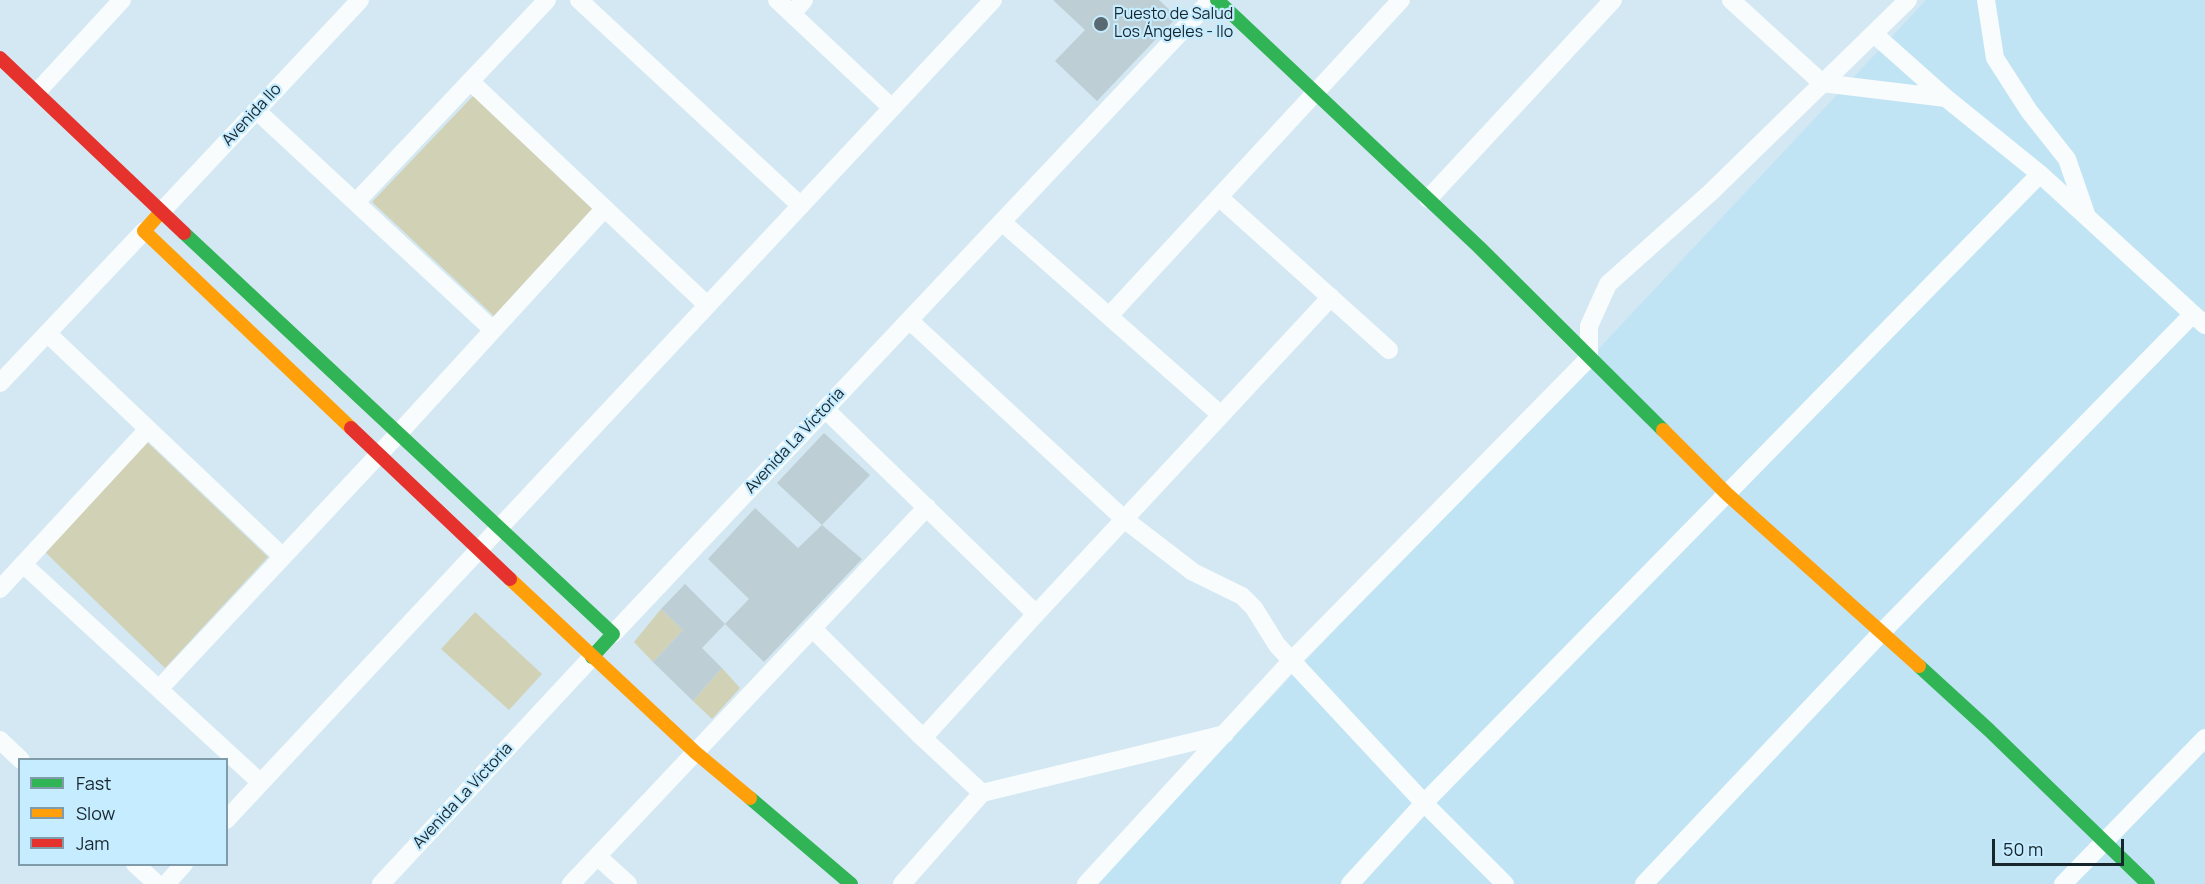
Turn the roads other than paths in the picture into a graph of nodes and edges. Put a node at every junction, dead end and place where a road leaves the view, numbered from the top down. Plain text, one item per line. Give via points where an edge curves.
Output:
1 (122, 0) edge
2 (360, 0) edge
3 (547, 0) edge
4 (579, 0) edge
5 (777, 0) edge
6 (804, 0) edge
7 (993, 0) edge
8 (1211, 0) edge
9 (1217, 0) edge
10 (1401, 0) edge
11 (1613, 0) edge
12 (1731, 0) edge
13 (1908, 0) edge
14 (1986, 0) edge
15 (792, 14) junction
16 (1874, 34) junction
17 (0, 58) edge
18 (470, 81) junction
19 (1822, 83) junction
20 (37, 92) junction
21 (1315, 93) junction
22 (1946, 98) junction
23 (892, 108) junction
24 (256, 110) junction
25 (2040, 174) junction
26 (1219, 197) junction
27 (1428, 199) junction
28 (356, 202) junction
29 (801, 206) junction
30 (604, 208) junction
31 (161, 212) junction
32 (2086, 216) junction
33 (1002, 222) junction
34 (144, 231) junction
35 (1331, 297) junction
36 (707, 305) junction
37 (1109, 316) junction
38 (909, 320) junction
39 (2199, 320) edge
40 (493, 330) junction
41 (47, 333) junction
42 (1389, 350) dead end
43 (1589, 358) junction
44 (0, 383) edge
45 (825, 409) junction
46 (1221, 415) junction
47 (148, 429) junction
48 (398, 435) junction
49 (379, 455) junction
50 (1727, 494) junction
51 (927, 507) junction
52 (1124, 519) junction
53 (499, 528) junction
54 (479, 549) junction
55 (283, 557) junction
56 (23, 564) junction
57 (0, 589) edge
58 (1036, 614) junction
59 (812, 628) junction
60 (1882, 632) junction
61 (613, 634) junction
62 (592, 657) junction
63 (1292, 660) junction
64 (159, 689) junction
65 (1225, 734) junction
66 (923, 738) junction
67 (2205, 738) edge
68 (0, 740) edge
69 (695, 752) junction
70 (20, 758) edge
71 (261, 783) junction
72 (982, 793) junction
73 (1424, 803) junction
74 (228, 817) edge
75 (2104, 841) junction
76 (597, 856) junction
77 (137, 866) edge
78 (182, 866) edge
79 (156, 884) edge
80 (166, 884) edge
81 (381, 884) edge
82 (571, 884) edge
83 (628, 884) edge
84 (851, 884) edge
85 (902, 884) edge
86 (1086, 884) edge
87 (1350, 884) edge
88 (1505, 884) edge
89 (1644, 884) edge
90 (2063, 884) edge
91 (2148, 884) edge

1 - 20 street
2 - 24 street, Avenida Ilo
3 - 18 street
4 - 29 street
5 - 15 street
6 - 15 street
7 - 23 street
8 - 33 street, Avenida La Victoria
9 - 21 street
10 - 21 street
11 - 27 street
12 - 19 street
13 - 16 street
14 - 32 street via 1995,57 2028,111 2067,159
15 - 23 street
16 - 19 street
16 - 22 street
17 - 20 street
18 - 28 street
18 - 30 street
19 - 22 street
19 - 43 street via 1710,193 1608,284 1589,326
20 - 31 street
21 - 26 street
21 - 27 street
22 - 25 street
23 - 29 street
24 - 28 street
24 - 31 street, Avenida Ilo
25 - 32 street
25 - 50 street
26 - 35 street
26 - 37 street
27 - 43 street
28 - 40 street
29 - 36 street
30 - 36 street
30 - 40 street
31 - 34 street, Avenida Ilo
31 - 48 street
32 - 39 street
33 - 37 street
33 - 38 street, Avenida La Victoria
34 - 41 street
34 - 49 street
35 - 42 street
35 - 46 street
36 - 53 street
37 - 46 street
38 - 45 street, Avenida La Victoria
38 - 52 street
39 - 60 street
40 - 48 street
41 - 44 street
41 - 47 street
43 - 50 street
43 - 63 street
45 - 51 street
45 - 61 street, Avenida La Victoria
46 - 52 street
47 - 55 street
47 - 56 street
48 - 49 street
48 - 53 street
49 - 54 street
49 - 55 street
50 - 60 street
50 - 73 street
51 - 58 street
51 - 59 street
52 - 58 street
52 - 63 street via 1193,572 1242,596
53 - 54 street
53 - 61 street
54 - 62 street
54 - 71 street
55 - 64 street
56 - 57 street
56 - 64 street
58 - 66 street
59 - 66 street
59 - 69 street
60 - 75 street
60 - 89 street
61 - 62 street, Avenida La Victoria
62 - 69 street
62 - 81 street, Avenida La Victoria
63 - 65 street
63 - 73 street
64 - 71 street
65 - 72 street
65 - 86 street
66 - 72 street
67 - 75 street
68 - 70 street
69 - 76 street
69 - 84 street
71 - 74 street
72 - 85 street
73 - 87 street
73 - 88 street
75 - 90 street
75 - 91 street
76 - 82 street
76 - 83 street
77 - 79 street
78 - 80 street

